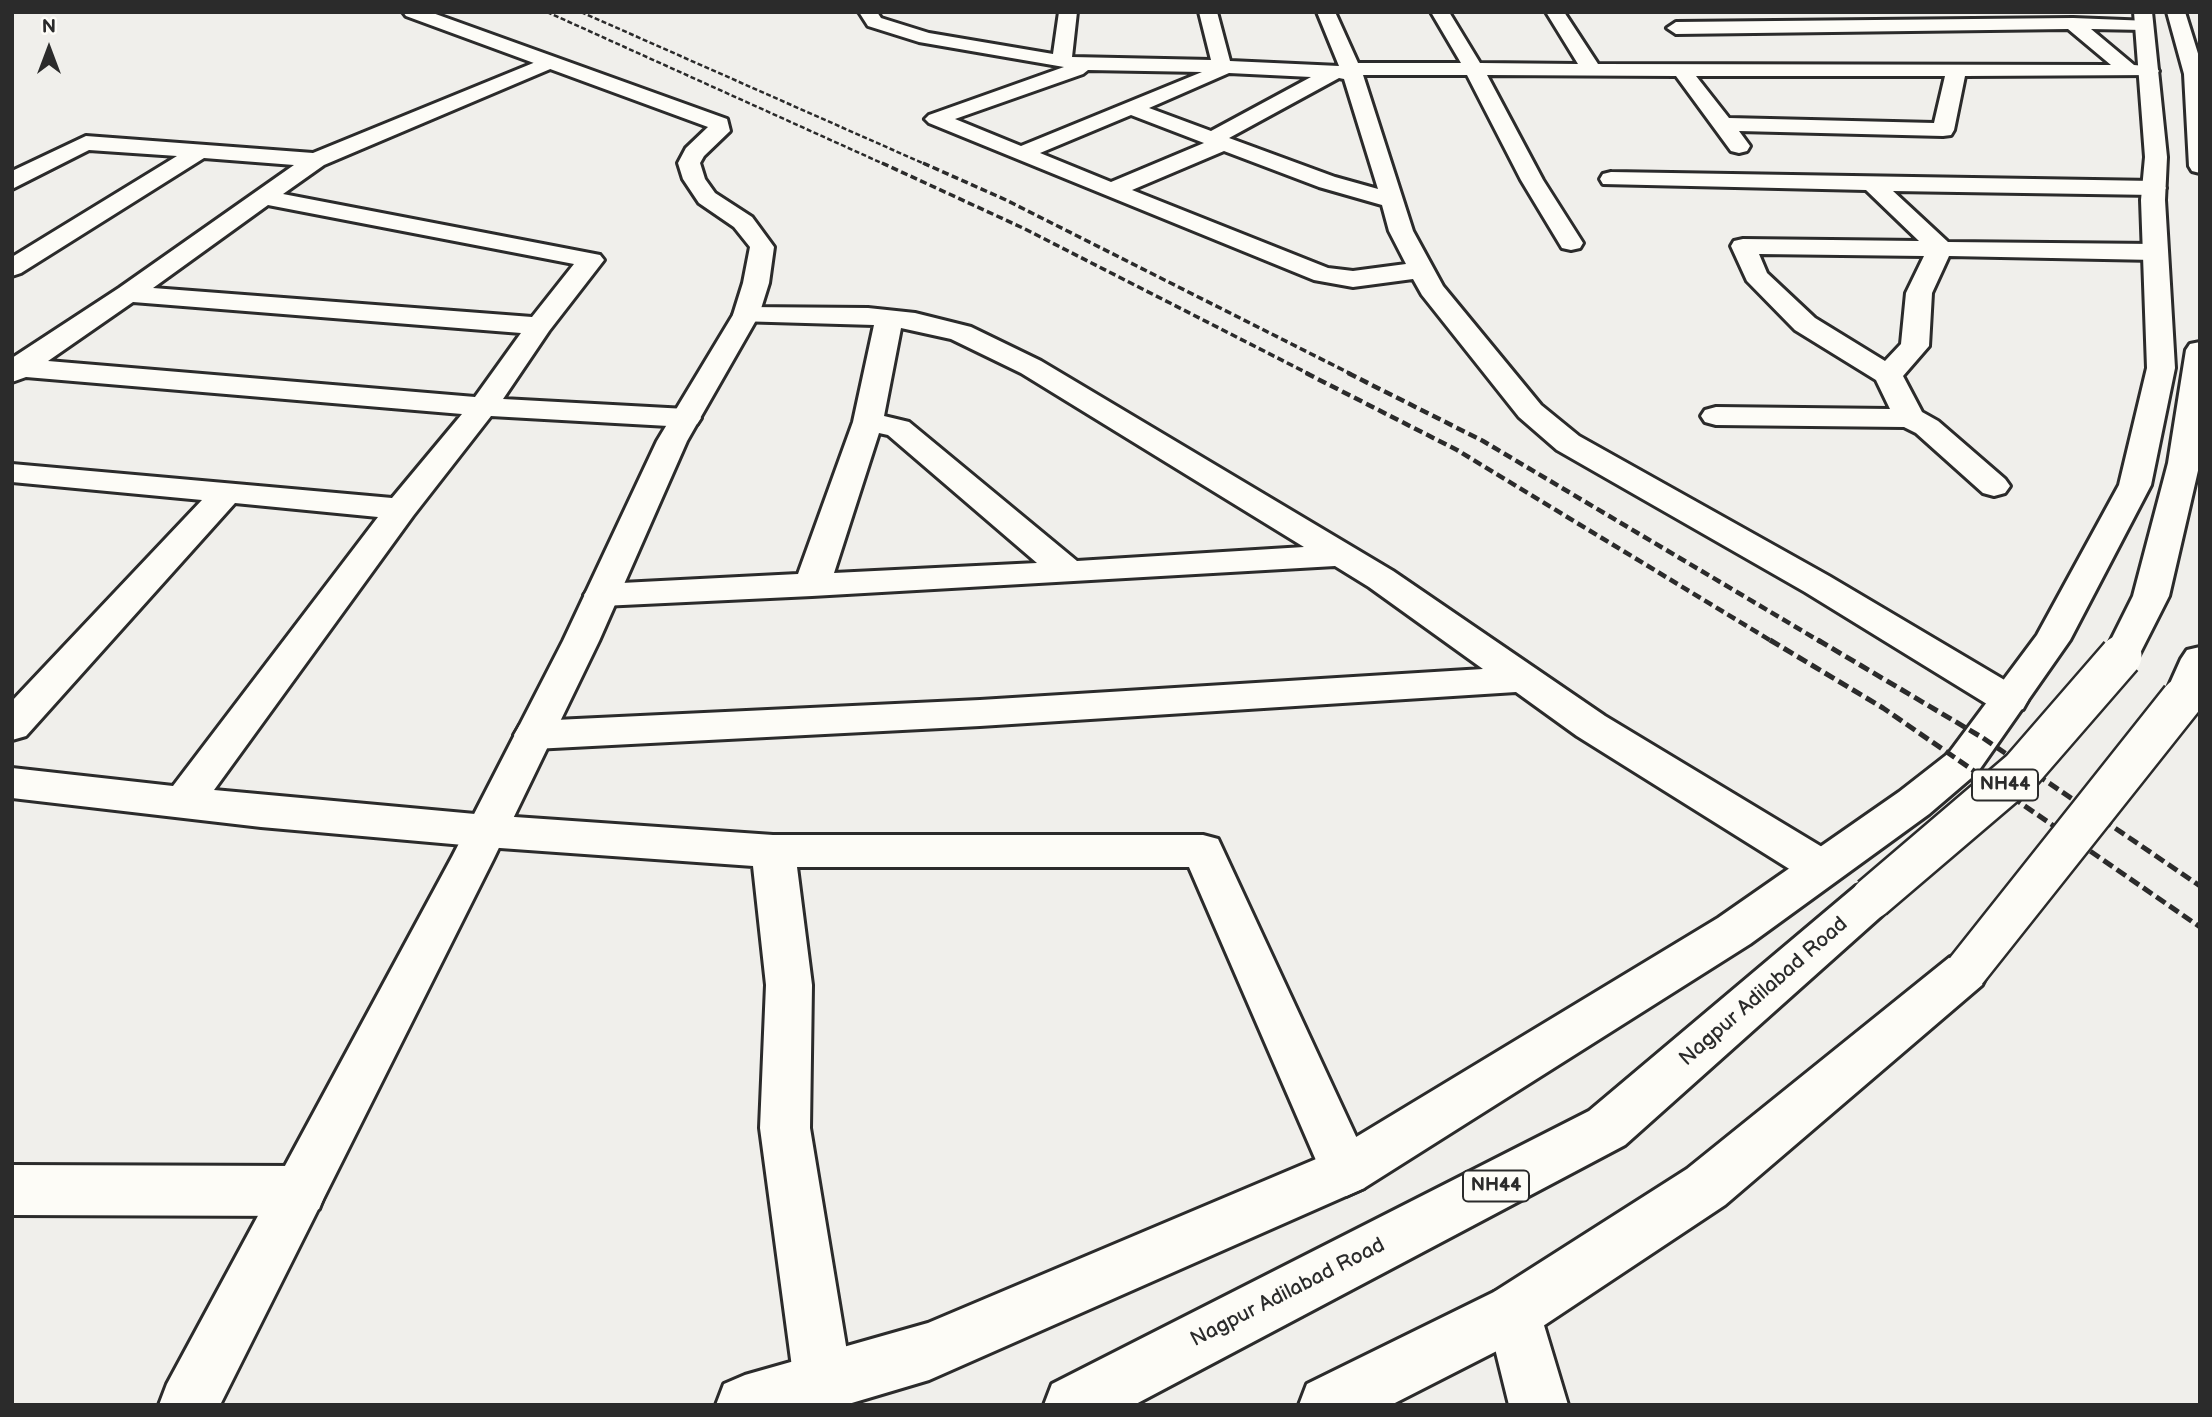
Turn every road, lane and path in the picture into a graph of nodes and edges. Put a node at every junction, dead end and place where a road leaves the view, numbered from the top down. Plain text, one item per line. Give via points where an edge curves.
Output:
1 (412, 12) edge
2 (868, 12) edge
3 (1068, 12) edge
4 (1208, 12) edge
5 (1325, 12) edge
6 (1440, 12) edge
7 (1555, 12) edge
8 (1663, 12) edge
9 (2176, 12) edge
10 (2068, 17) edge
11 (2144, 19) edge
12 (1676, 28) junction
13 (1072, 62) junction
14 (548, 63) junction
15 (1221, 67) junction
16 (1681, 69) junction
17 (1717, 69) junction
18 (1955, 69) junction
19 (1592, 70) junction
20 (1475, 71) junction
21 (2138, 71) junction
22 (1346, 72) junction
23 (1133, 109) junction
24 (1724, 124) junction
25 (1218, 141) junction
26 (199, 152) junction
27 (1022, 153) junction
28 (316, 160) junction
29 (2200, 166) edge
30 (15, 176) edge
31 (1611, 178) dead end
32 (1768, 180) junction
33 (1871, 182) junction
34 (2154, 188) junction
35 (1111, 190) junction
36 (262, 197) junction
37 (1393, 201) junction
38 (1571, 243) dead end
39 (1940, 248) junction
40 (2155, 252) junction
41 (12, 268) edge
42 (1421, 270) junction
43 (128, 294) junction
44 (746, 315) junction
45 (889, 318) junction
46 (538, 326) junction
47 (2200, 350) edge
48 (15, 369) edge
49 (1888, 375) junction
50 (483, 407) junction
51 (1716, 416) dead end
52 (686, 418) junction
53 (1910, 418) junction
54 (868, 422) junction
55 (12, 473) edge
56 (1994, 486) dead end
57 (228, 492) junction
58 (401, 509) junction
59 (1340, 555) junction
60 (1069, 572) junction
61 (812, 585) junction
62 (602, 595) junction
63 (2200, 659) edge
64 (1523, 679) junction
65 (2010, 700) junction
66 (12, 726) edge
67 (534, 735) junction
68 (12, 783) edge
69 (183, 802) junction
70 (486, 831) junction
71 (773, 850) junction
72 (1822, 868) junction
73 (1346, 1171) junction
74 (12, 1190) edge
75 (300, 1191) junction
76 (1514, 1312) junction
77 (823, 1382) junction
78 (188, 1405) edge
79 (745, 1405) edge
80 (1073, 1405) edge
81 (1328, 1405) edge
82 (1538, 1405) edge

1 - 14 main road
2 - 13 main road via 874,22 926,38
3 - 13 main road
4 - 15 main road
5 - 22 main road
6 - 20 main road
7 - 19 main road
8 - 12 main road
9 - 29 main road via 2194,74
10 - 11 main road
10 - 12 main road
10 - 21 main road
11 - 21 main road
12 - 17 main road
13 - 15 main road
13 - 27 main road via 1076,70 936,119
14 - 28 main road
14 - 44 main road via 719,124 719,131 689,163 707,198 743,222 762,247
15 - 22 main road
15 - 23 main road via 1221,71
16 - 17 main road
16 - 19 main road
16 - 24 main road
17 - 18 main road
18 - 21 main road
18 - 24 main road via 1944,130
19 - 20 main road
20 - 22 main road
20 - 38 main road
21 - 34 main road via 2156,157
22 - 25 main road via 1233,126
22 - 37 main road
23 - 25 main road
23 - 27 main road
24 - 32 main road
25 - 35 main road
25 - 37 main road
26 - 28 main road
26 - 30 main road via 86,143
26 - 41 main road
27 - 35 main road
28 - 36 main road
31 - 32 main road
32 - 33 main road
33 - 34 main road
33 - 39 main road
34 - 40 main road
35 - 42 main road via 1323,275 1353,279
36 - 43 main road
36 - 46 main road via 591,260
37 - 42 main road via 1401,231
39 - 40 main road
39 - 49 main road via 1919,293 1915,346
39 - 49 main road via 1743,246 1756,276 1805,324
40 - 65 main road via 2161,368 2135,485 2052,640
42 - 65 main road via 1490,365 1530,411 1568,443
43 - 46 main road
43 - 48 main road
44 - 45 main road
44 - 52 main road
45 - 54 main road
45 - 59 main road via 961,333 1031,367
46 - 50 main road
47 - 80 main road, Nagpur Adilabad Road / NH44, bridge via 2184,463 2151,596 2121,656 2022,770 1607,1128
48 - 50 main road
49 - 53 main road
50 - 52 main road
50 - 58 main road
51 - 53 main road
52 - 62 main road
53 - 56 main road via 1927,427
54 - 60 main road via 898,428
54 - 61 main road
55 - 57 main road
57 - 58 main road
57 - 66 main road
58 - 69 main road
59 - 60 main road
59 - 64 main road
60 - 61 main road
61 - 62 main road
62 - 67 main road
63 - 76 main road, bridge via 2182,699 1966,971 1706,1187
64 - 67 main road
64 - 72 main road
65 - 72 main road via 1963,764
67 - 70 main road
68 - 69 main road
69 - 70 main road
70 - 71 main road
70 - 75 main road
71 - 73 main road via 1203,850
71 - 77 main road via 789,985 785,1128
72 - 73 main road via 1734,931
73 - 77 main road via 929,1351
74 - 75 main road
75 - 78 main road
76 - 81 main road
76 - 82 main road
77 - 79 main road

